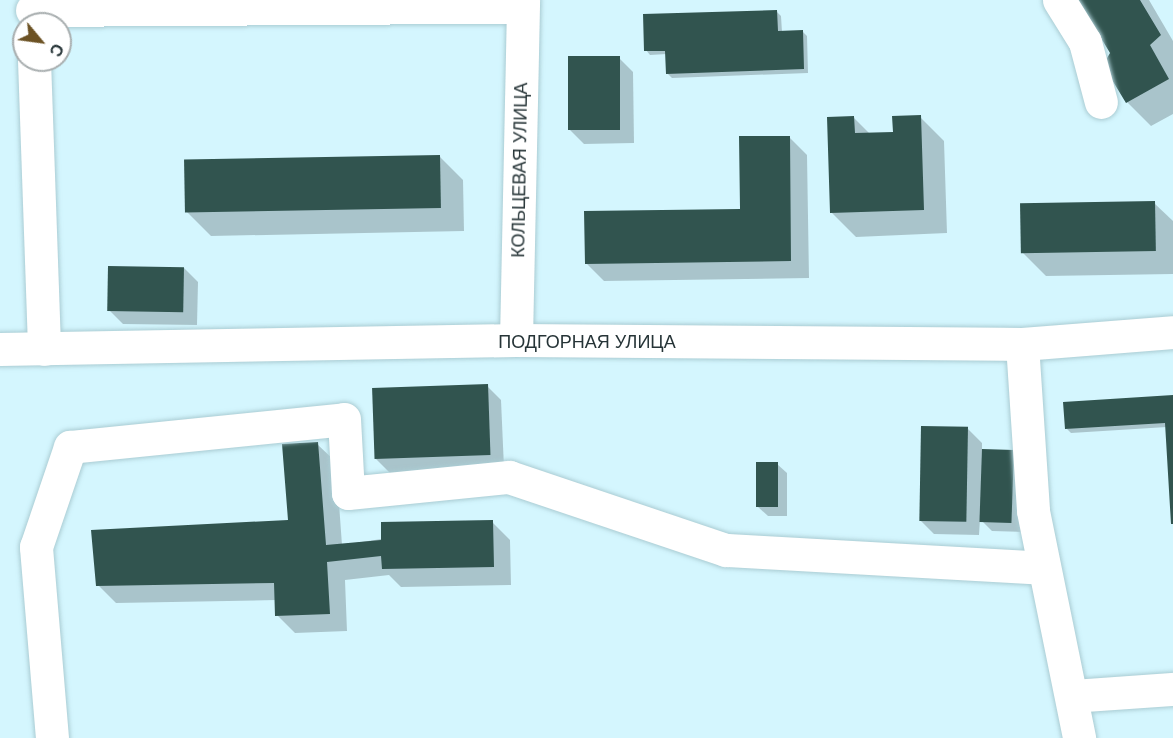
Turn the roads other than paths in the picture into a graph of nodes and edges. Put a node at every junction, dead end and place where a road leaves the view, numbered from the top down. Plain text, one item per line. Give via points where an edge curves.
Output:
1 (1059, 0) edge
2 (523, 4) edge
3 (34, 11) edge
4 (34, 72) edge
5 (1101, 102) dead end
6 (1173, 332) edge
7 (516, 340) junction
8 (1022, 344) junction
9 (0, 349) edge
10 (44, 349) junction
11 (1043, 568) junction
12 (1173, 688) edge
13 (1072, 696) junction
14 (52, 738) edge
15 (1079, 738) edge

1 - 5 street via 1085,42
2 - 3 street
2 - 7 street, КОЛЬЦЕВАЯ УЛИЦА
4 - 10 street
6 - 8 street, ПОДГОРНАЯ УЛИЦА
7 - 8 street, ПОДГОРНАЯ УЛИЦА
7 - 10 street, ПОДГОРНАЯ УЛИЦА
8 - 11 street via 1028,462
9 - 10 street, ПОДГОРНАЯ УЛИЦА
11 - 13 street
11 - 14 street via 726,550 510,477 348,493 344,419 70,447 36,547
12 - 13 street
13 - 15 street

